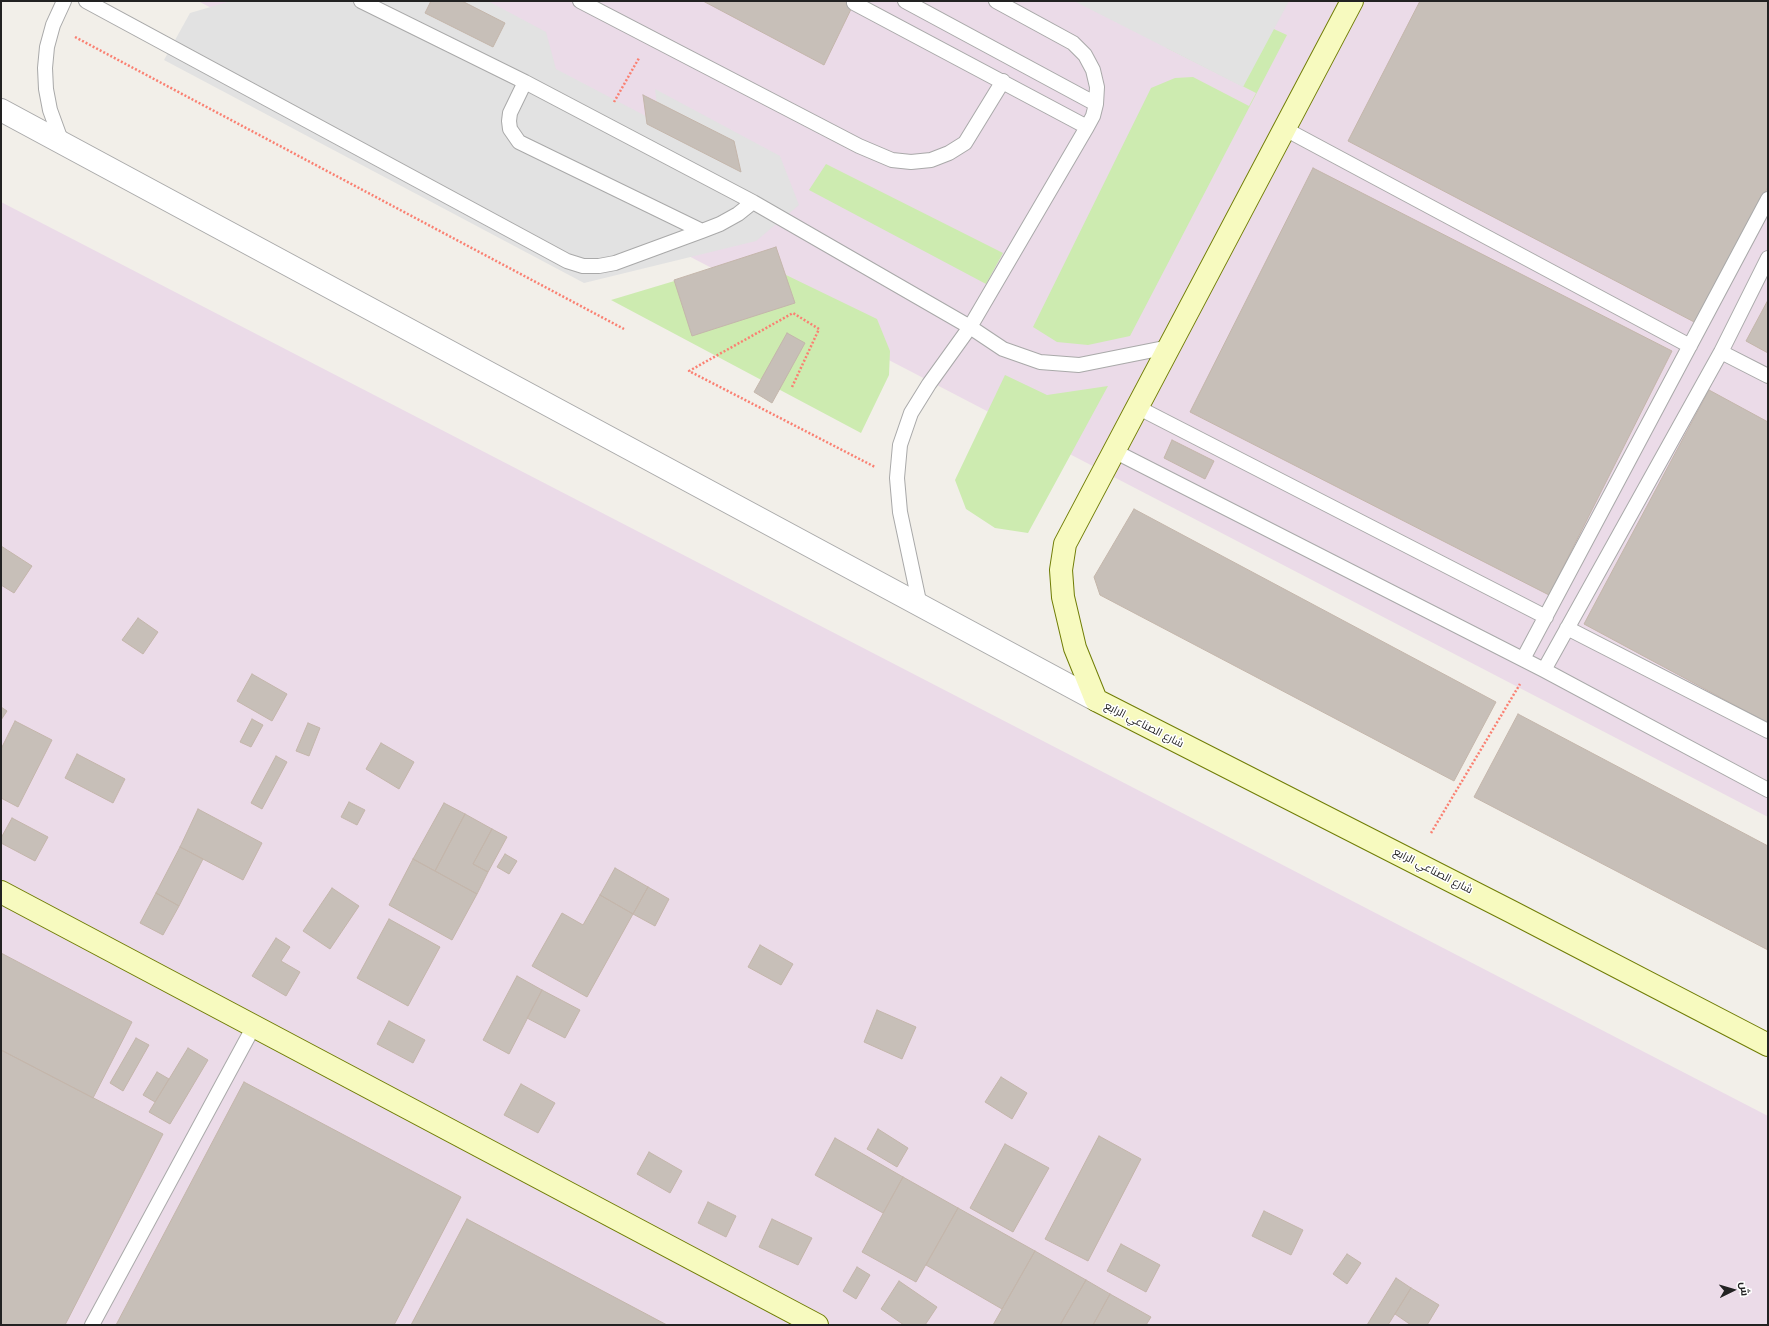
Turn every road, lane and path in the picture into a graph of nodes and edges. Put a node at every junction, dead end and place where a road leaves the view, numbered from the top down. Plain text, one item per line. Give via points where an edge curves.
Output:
1 (64, 1) edge
2 (86, 1) edge
3 (361, 1) edge
4 (580, 1) edge
5 (905, 1) edge
6 (996, 1) edge
7 (1352, 1) edge
8 (854, 3) dead end
9 (53, 25) junction
10 (650, 37) junction
11 (1003, 81) junction
12 (525, 82) junction
13 (1096, 104) junction
14 (1, 110) edge
15 (603, 122) junction
16 (1087, 127) junction
17 (1284, 129) junction
18 (62, 142) junction
19 (1768, 199) edge
20 (754, 202) junction
21 (702, 231) junction
22 (1768, 258) edge
23 (970, 327) junction
24 (624, 328) dead end
25 (1690, 346) junction
26 (1169, 347) junction
27 (1721, 352) junction
28 (1768, 376) edge
29 (792, 387) dead end
30 (1137, 407) junction
31 (1114, 451) junction
32 (897, 478) junction
33 (920, 606) junction
34 (1546, 617) junction
35 (1567, 628) junction
36 (1533, 664) junction
37 (1096, 700) junction
38 (1768, 731) edge
39 (1768, 790) edge
40 (1431, 833) dead end
41 (1, 892) edge
42 (254, 1026) junction
43 (1768, 1045) edge
44 (793, 1319) edge
45 (92, 1325) edge
46 (818, 1325) edge

1 - 9 lane
2 - 21 lane via 567,261 583,266 615,263
3 - 12 lane
4 - 10 lane
5 - 13 lane
6 - 13 lane via 1073,43 1085,55 1093,70
7 - 17 main road
8 - 11 lane
9 - 18 lane via 47,47 46,89 50,110
9 - 24 path
10 - 11 lane via 859,146 892,160 931,160 949,154 965,143
10 - 15 path
11 - 16 lane
12 - 15 lane
12 - 21 lane via 510,113 509,121 510,129 519,142
13 - 16 lane
14 - 18 street
15 - 20 lane
16 - 23 lane
17 - 25 lane
17 - 26 main road
18 - 33 street
19 - 25 lane
20 - 21 lane via 726,221
20 - 23 lane
22 - 27 lane
23 - 26 lane via 1003,349 1040,362 1080,365
23 - 32 lane via 911,413 900,445
25 - 34 lane
26 - 30 main road
27 - 28 lane
27 - 35 lane
29 - 32 path via 819,329 793,313 689,371
30 - 31 main road
30 - 34 lane
31 - 36 lane
31 - 37 main road via 1065,544 1061,570 1062,597 1068,623
32 - 33 lane via 900,512
33 - 37 street
34 - 36 lane
35 - 36 lane
35 - 38 lane
36 - 39 lane
36 - 40 path
37 - 43 main road, شارع الصناعي الرابع
41 - 42 main road
42 - 44 main road
42 - 45 lane
44 - 46 main road

